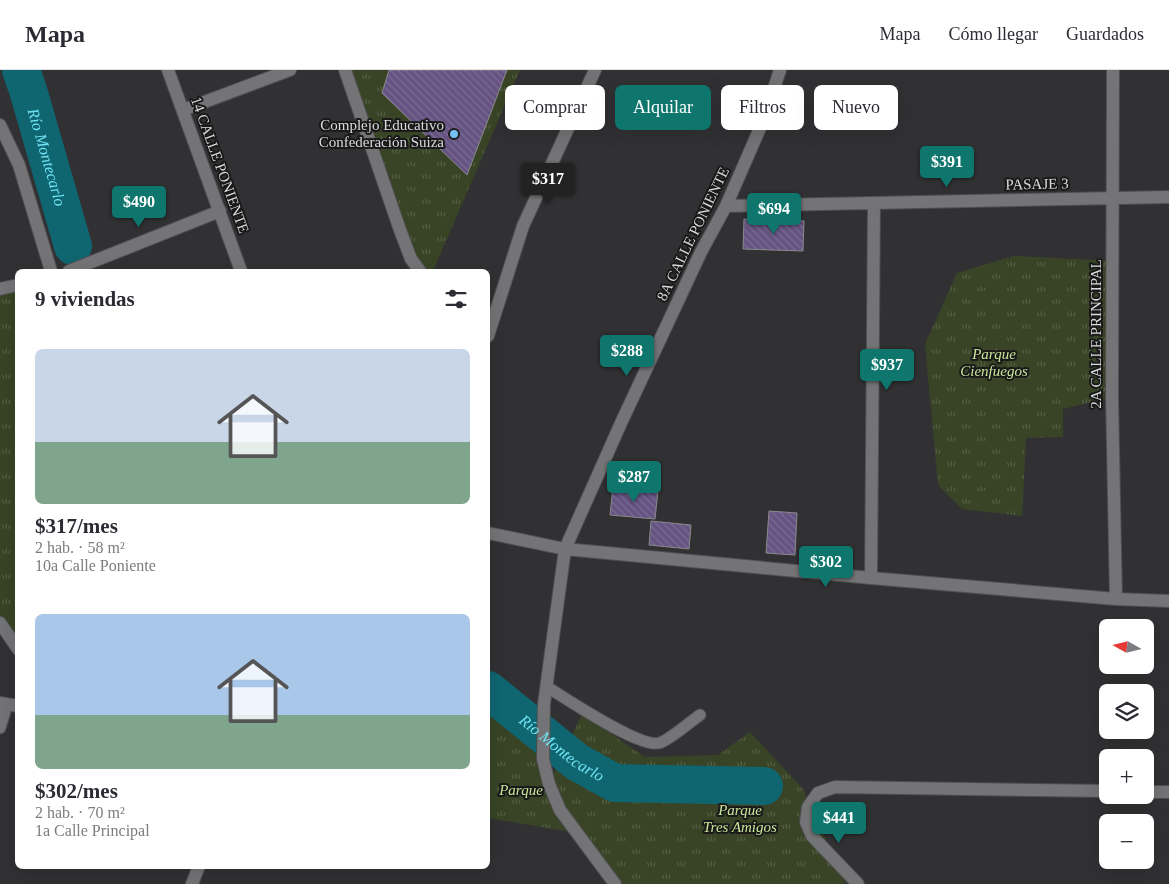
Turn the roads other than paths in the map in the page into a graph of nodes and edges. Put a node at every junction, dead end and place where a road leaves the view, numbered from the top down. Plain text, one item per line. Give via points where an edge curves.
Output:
1 (168, 70) edge
2 (290, 70) edge
3 (345, 70) edge
4 (595, 70) edge
5 (780, 70) edge
6 (1113, 70) edge
7 (183, 110) junction
8 (0, 125) edge
9 (1169, 197) edge
10 (1112, 198) junction
11 (874, 203) junction
12 (726, 206) junction
13 (220, 211) junction
14 (50, 269) edge
15 (74, 269) edge
16 (240, 269) edge
17 (418, 269) edge
18 (15, 286) edge
19 (0, 289) edge
20 (490, 325) edge
21 (490, 533) edge
22 (565, 549) junction
23 (871, 578) junction
24 (1116, 599) junction
25 (1169, 601) edge
26 (0, 623) edge
27 (15, 645) edge
28 (547, 687) junction
29 (8, 705) edge
30 (700, 715) dead end
31 (0, 728) edge
32 (1099, 791) edge
33 (1154, 792) edge
34 (1169, 792) edge
35 (198, 869) edge
36 (192, 884) edge
37 (615, 884) edge
38 (858, 884) edge

1 - 7 street, 14 CALLE PONIENTE
2 - 7 street
3 - 17 street via 400,230
4 - 20 street via 523,226
5 - 12 street, 8A CALLE PONIENTE via 764,119
6 - 10 street, 2A CALLE PRINCIPAL
7 - 13 street, 14 CALLE PONIENTE
8 - 14 street via 19,165
9 - 10 street, PASAJE 3
10 - 11 street, PASAJE 3
10 - 24 street, 2A CALLE PRINCIPAL
11 - 12 street, PASAJE 3
11 - 23 street
12 - 22 street, 8A CALLE PONIENTE via 620,423
13 - 15 street
13 - 16 street, 14 CALLE PONIENTE
18 - 19 street
21 - 22 street
22 - 23 street
22 - 28 street, 8A CALLE PONIENTE
23 - 24 street
24 - 25 street
26 - 27 street
28 - 30 lane via 622,732 650,744 660,743
28 - 37 street, 8A CALLE PONIENTE via 543,759 549,784 560,810
29 - 31 lane
32 - 38 street via 835,787 818,793 808,808 806,822 812,836
33 - 34 street
35 - 36 street

